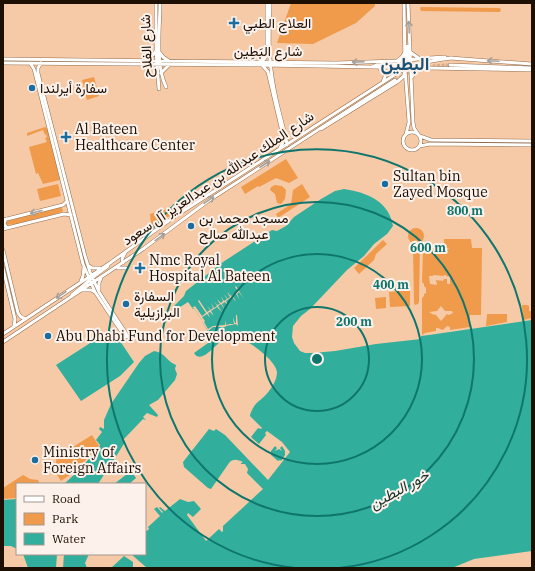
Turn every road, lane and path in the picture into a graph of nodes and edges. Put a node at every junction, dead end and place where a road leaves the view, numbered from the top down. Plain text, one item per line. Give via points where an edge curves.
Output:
1 (156, 3) edge
2 (160, 3) edge
3 (269, 3) edge
4 (404, 3) edge
5 (408, 3) edge
6 (405, 41) junction
7 (405, 49) junction
8 (156, 51) junction
9 (410, 52) junction
10 (160, 53) junction
11 (270, 56) junction
12 (452, 58) junction
13 (3, 59) edge
14 (420, 59) junction
15 (171, 61) junction
16 (397, 61) junction
17 (147, 62) junction
18 (278, 62) junction
19 (3, 63) edge
20 (30, 63) junction
21 (158, 63) junction
22 (409, 63) junction
23 (41, 64) junction
24 (261, 64) junction
25 (270, 64) junction
26 (532, 64) edge
27 (169, 65) junction
28 (450, 65) tunnel mouth
29 (279, 66) junction
30 (371, 68) junction
31 (378, 68) junction
32 (405, 68) junction
33 (421, 68) junction
34 (532, 69) edge
35 (157, 71) junction
36 (399, 72) junction
37 (36, 73) junction
38 (161, 73) junction
39 (271, 75) junction
40 (412, 79) junction
41 (396, 81) junction
42 (383, 82) junction
43 (166, 87) dead end
44 (407, 88) junction
45 (159, 89) dead end
46 (412, 90) junction
47 (277, 107) junction
48 (406, 134) junction
49 (419, 135) junction
50 (286, 136) junction
51 (295, 139) junction
52 (532, 141) edge
53 (287, 144) junction
54 (532, 145) edge
55 (420, 146) junction
56 (279, 149) junction
57 (279, 154) junction
58 (64, 180) junction
59 (67, 201) junction
60 (60, 205) junction
61 (62, 214) junction
62 (71, 215) junction
63 (4, 220) edge
64 (7, 228) junction
65 (3, 229) edge
66 (3, 250) edge
67 (126, 252) junction
68 (85, 263) junction
69 (110, 263) junction
70 (123, 263) junction
71 (3, 268) edge
72 (102, 268) junction
73 (116, 268) junction
74 (126, 268) dead end
75 (103, 276) junction
76 (91, 279) junction
77 (80, 283) junction
78 (81, 290) junction
79 (97, 292) junction
80 (70, 297) junction
81 (26, 319) junction
82 (14, 327) junction
83 (3, 334) edge
84 (8, 339) junction
85 (3, 342) edge
86 (8, 343) dead end

1 - 8 main road, شارع الفلاح
2 - 10 main road, شارع الفلاح
3 - 11 main road
3 - 24 main road via 267,54
4 - 6 main road
9 -> 5 main road
6 - 7 main road
6 - 22 main road
7 - 16 main road via 403,56
7 - 22 main road
8 - 17 main road
8 - 21 main road, شارع الفلاح
9 - 14 main road
9 - 22 main road
10 - 15 main road
10 - 21 main road, شارع الفلاح
11 - 18 main road
11 - 25 main road
12 - 14 main road, شارع البَطِين
12 - 22 main road
26 -> 12 main road, شارع البَطِين
13 - 17 main road, شارع البَطِين
14 - 22 main road, شارع البَطِين
15 - 21 main road, شارع البَطِين
15 - 24 main road, شارع البَطِين
16 -> 18 main road, شارع البَطِين
16 - 22 main road, شارع البَطِين
17 - 21 main road, شارع البَطِين
17 - 23 main road, شارع البَطِين
17 - 35 main road
18 - 25 main road, شارع البَطِين
19 - 20 main road, شارع البَطِين
20 - 23 main road, شارع البَطِين
20 - 37 main road
21 - 27 main road, شارع البَطِين
21 - 35 main road, شارع الفلاح
21 - 38 main road, شارع الفلاح
22 - 30 main road
22 - 32 main road, شارع البَطِين
22 - 32 main road
22 - 33 main road, شارع البَطِين
22 - 40 main road
23 - 37 main road
24 - 25 main road, شارع البَطِين
24 - 27 main road, شارع البَطِين
24 - 39 main road
25 - 29 main road, شارع البَطِين
25 - 39 main road
27 - 38 main road
28 - 34 main road, شارع البَطِين
29 - 30 main road, شارع البَطِين
29 - 39 main road
30 - 31 main road, شارع البَطِين
31 - 32 main road, شارع البَطِين
31 - 42 main road via 385,73
32 - 36 main road, شارع الملك عبدالله بن عبدالعزيز آل سعود
32 - 44 main road
32 - 46 main road via 409,73
33 - 34 main road, شارع البَطِين
33 - 40 main road via 415,72
35 - 45 main road, شارع الفلاح
36 - 41 main road via 405,75
36 - 42 main road, شارع الملك عبدالله بن عبدالعزيز آل سعود
37 - 58 main road
38 - 43 main road, شارع الفلاح
39 - 47 main road
40 - 46 main road
41 - 44 main road via 403,82
41 - 57 main road, شارع الملك عبدالله بن عبدالعزيز آل سعود
42 - 51 main road, شارع الملك عبدالله بن عبدالعزيز آل سعود
44 - 48 main road via 409,122
46 - 49 main road via 413,124
47 - 50 main road
47 - 56 main road via 283,138
48 - 49 main road via 413,132
48 - 55 main road via 403,138 406,149 414,151
49 - 52 main road via 431,140
49 - 55 main road via 422,141
50 - 51 main road
50 - 53 main road
51 - 53 main road, شارع الملك عبدالله بن عبدالعزيز آل سعود
53 - 56 main road, شارع الملك عبدالله بن عبدالعزيز آل سعود
53 - 57 main road
54 - 55 main road
56 - 67 main road, شارع الملك عبدالله بن عبدالعزيز آل سعود via 174,216
70 -> 57 main road, شارع الملك عبدالله بن عبدالعزيز آل سعود via 204,203
58 - 59 main road
58 - 68 main road
59 - 60 main road
59 - 62 main road
60 - 61 main road
60 -> 63 main road
61 - 62 main road
61 - 64 main road
62 - 68 main road
63 - 64 main road
64 - 65 main road
66 - 81 main road via 18,313
67 - 69 main road, شارع الملك عبدالله بن عبدالعزيز آل سعود
67 - 70 main road via 122,259
68 - 72 main road via 92,268
68 - 76 main road
68 - 77 main road via 84,276
69 - 72 main road, شارع الملك عبدالله بن عبدالعزيز آل سعود
69 - 76 main road
70 - 73 main road, شارع الملك عبدالله بن عبدالعزيز آل سعود
71 - 82 main road via 15,320
72 - 76 main road, شارع الملك عبدالله بن عبدالعزيز آل سعود
73 - 74 main road
73 - 75 main road, شارع الملك عبدالله بن عبدالعزيز آل سعود
75 - 76 main road, شارع الملك عبدالله بن عبدالعزيز آل سعود
75 - 79 main road
76 - 77 main road, شارع الملك عبدالله بن عبدالعزيز آل سعود
76 - 78 main road, شارع الملك عبدالله بن عبدالعزيز آل سعود
76 - 79 main road
76 - 80 main road
77 -> 81 main road, شارع الملك عبدالله بن عبدالعزيز آل سعود
78 - 79 main road
78 - 80 main road, شارع الملك عبدالله بن عبدالعزيز آل سعود
79 - 79 main road via 125,337 127,337 127,334
80 - 84 main road, شارع الملك عبدالله بن عبدالعزيز آل سعود
81 - 82 main road, شارع الملك عبدالله بن عبدالعزيز آل سعود
82 - 83 main road, شارع الملك عبدالله بن عبدالعزيز آل سعود
84 - 85 main road, شارع الملك عبدالله بن عبدالعزيز آل سعود
84 - 86 main road

